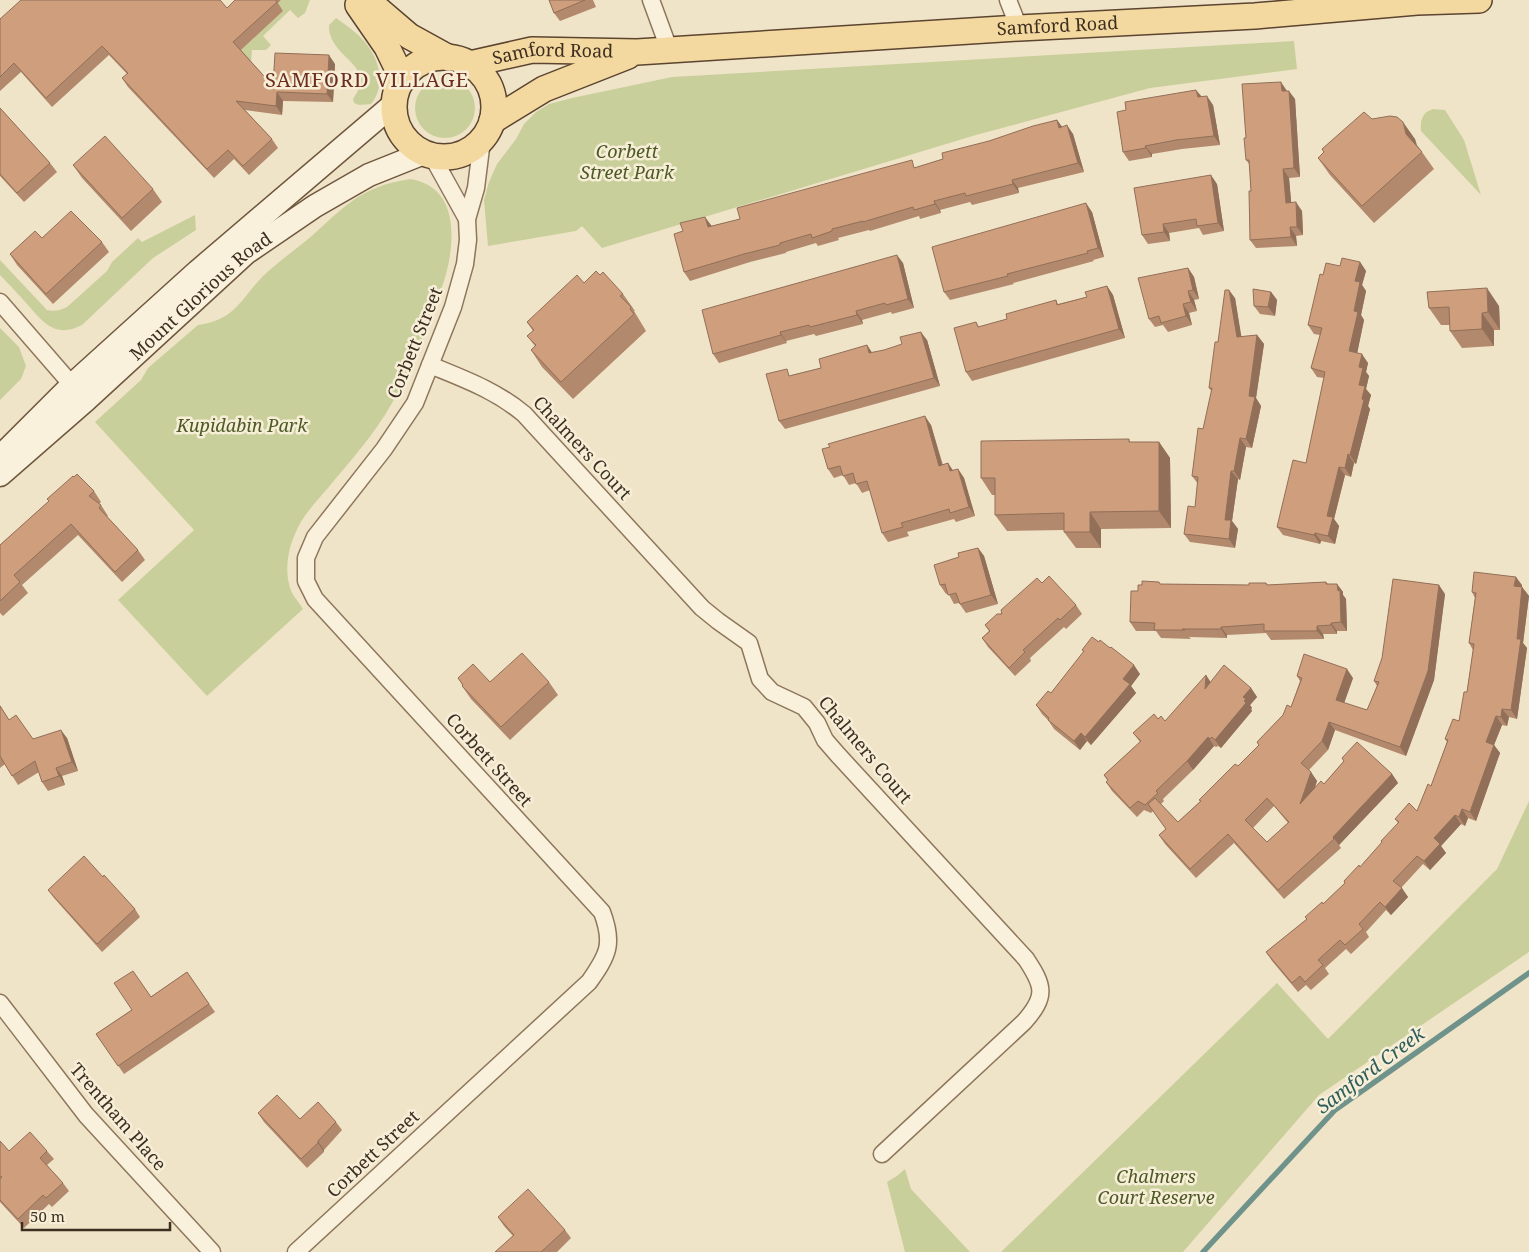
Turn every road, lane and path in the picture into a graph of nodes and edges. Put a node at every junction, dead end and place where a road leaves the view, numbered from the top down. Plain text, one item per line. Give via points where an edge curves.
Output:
1 (355, 0) edge
2 (367, 0) edge
3 (651, 0) edge
4 (1008, 0) edge
5 (1479, 0) edge
6 (1019, 28) junction
7 (669, 49) junction
8 (637, 52) junction
9 (459, 61) junction
10 (403, 80) junction
11 (395, 104) junction
12 (487, 131) junction
13 (428, 155) junction
14 (322, 165) junction
15 (360, 180) junction
16 (467, 219) junction
17 (0, 302) edge
18 (430, 366) junction
19 (79, 393) junction
20 (0, 457) edge
21 (0, 475) edge
22 (0, 1002) edge
23 (882, 1154) dead end
24 (212, 1252) edge
25 (296, 1252) edge

1 - 10 main road via 388,47
2 - 9 main road via 409,36
3 - 7 street
4 - 6 street
5 - 6 main road, Samford Road
6 - 7 main road, Samford Road
7 - 8 main road, Samford Road
8 - 9 main road, Samford Road via 532,50
8 - 12 main road, Samford Road via 544,90
9 - 10 main road via 436,58 423,62
9 - 12 main road via 482,74 491,89 494,105
10 - 11 main road
11 - 13 main road via 396,119 402,133 411,145
11 - 14 main road, Mount Glorious Road
12 - 13 main road via 471,149 459,155
12 - 16 street, Corbett Street
13 - 15 main road, Mount Glorious Road via 369,174
13 - 16 street, Corbett Street
14 - 15 main road
14 - 19 main road, Mount Glorious Road via 198,271
15 - 19 main road, Mount Glorious Road via 246,253
16 - 18 street, Corbett Street via 465,264 453,307
17 - 19 street
18 - 23 street, Chalmers Court via 479,385 506,399 524,414 702,608 749,643 760,679 772,692 804,707 838,755 1026,959 1038,977 1041,989 1032,1013
18 - 25 street, Corbett Street via 414,403 384,448 316,537 306,558 306,581 314,599 602,912 608,929 608,949 602,965 589,982
19 - 20 main road, Mount Glorious Road
19 - 21 main road, Mount Glorious Road
22 - 24 street, Trentham Place via 86,1115

